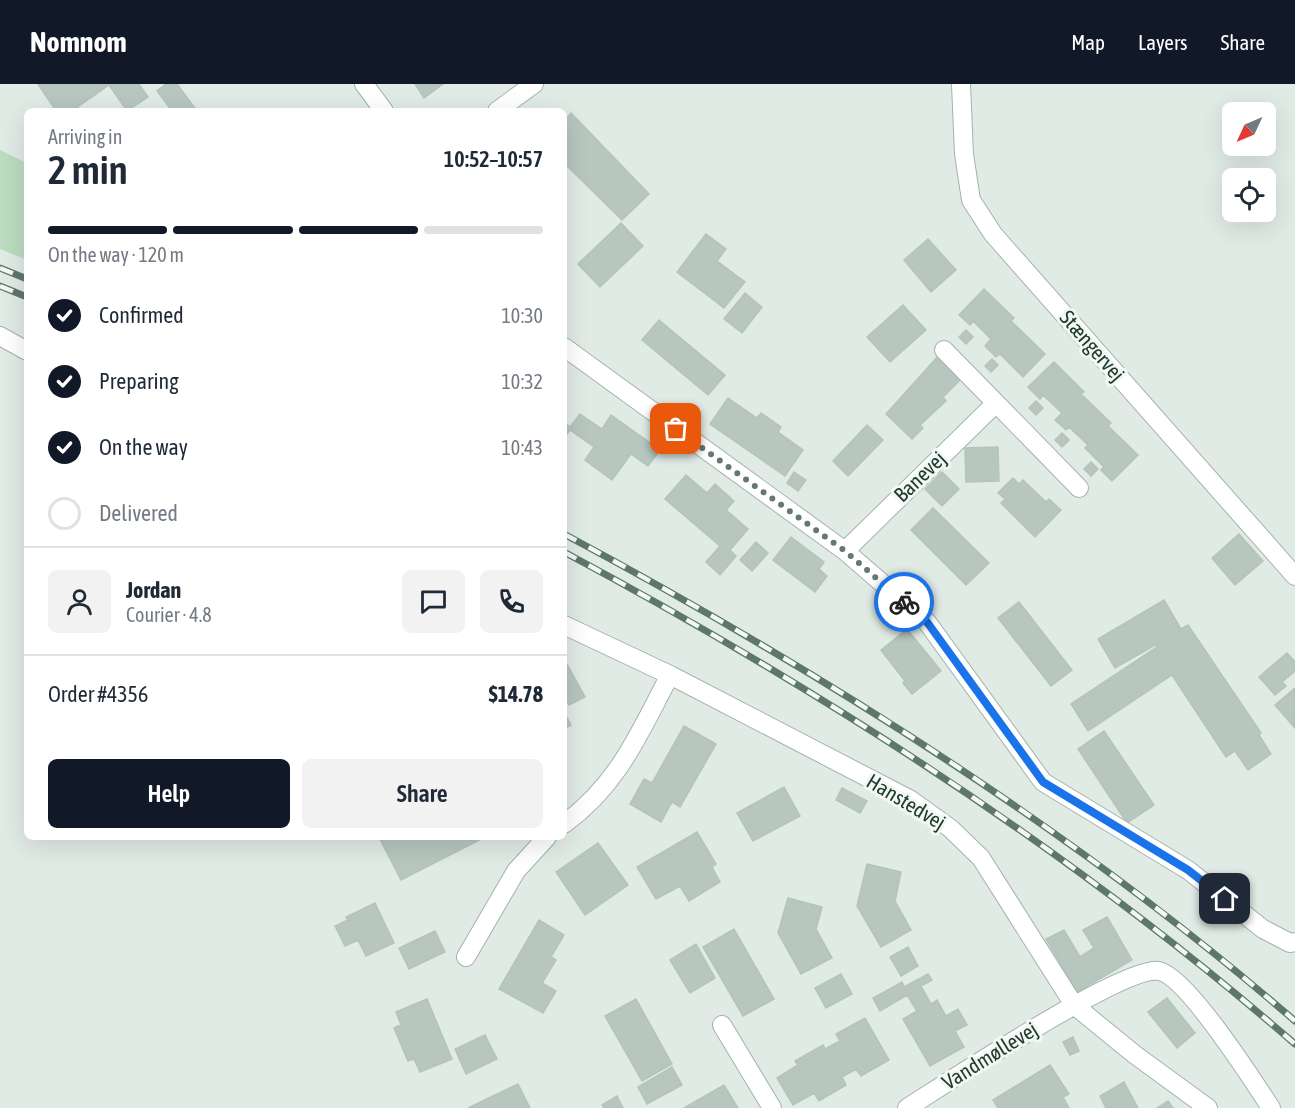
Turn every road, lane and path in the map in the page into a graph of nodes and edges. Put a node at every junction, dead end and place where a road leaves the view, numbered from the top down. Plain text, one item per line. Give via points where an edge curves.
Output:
1 (364, 84) edge
2 (534, 84) edge
3 (961, 84) edge
4 (382, 108) edge
5 (501, 108) edge
6 (0, 336) edge
7 (24, 349) edge
8 (567, 349) edge
9 (944, 350) dead end
10 (996, 403) junction
11 (1079, 488) dead end
12 (845, 551) junction
13 (1295, 576) edge
14 (567, 626) edge
15 (670, 675) junction
16 (567, 822) edge
17 (544, 840) edge
18 (1295, 942) edge
19 (466, 957) dead end
20 (1074, 1005) junction
21 (722, 1025) dead end
22 (772, 1108) edge
23 (907, 1108) edge
24 (1208, 1108) edge
25 (1271, 1108) edge

1 - 4 street
2 - 5 street
3 - 13 street, Stængervej via 964,154 971,200 988,226
6 - 7 street
8 - 12 street
9 - 10 street
10 - 11 street
10 - 12 street, Banevej
12 - 18 street via 927,622 1043,782 1188,870 1263,929
14 - 15 street, Hanstedvej
15 - 16 street via 619,770 589,806
15 - 20 street, Hanstedvej via 911,801 950,828 981,858
17 - 19 street via 516,871
20 - 23 street, Vandmøllevej
20 - 24 street, Hanstedvej
20 - 25 street via 1137,975 1159,971 1176,981 1203,1012
21 - 22 street

